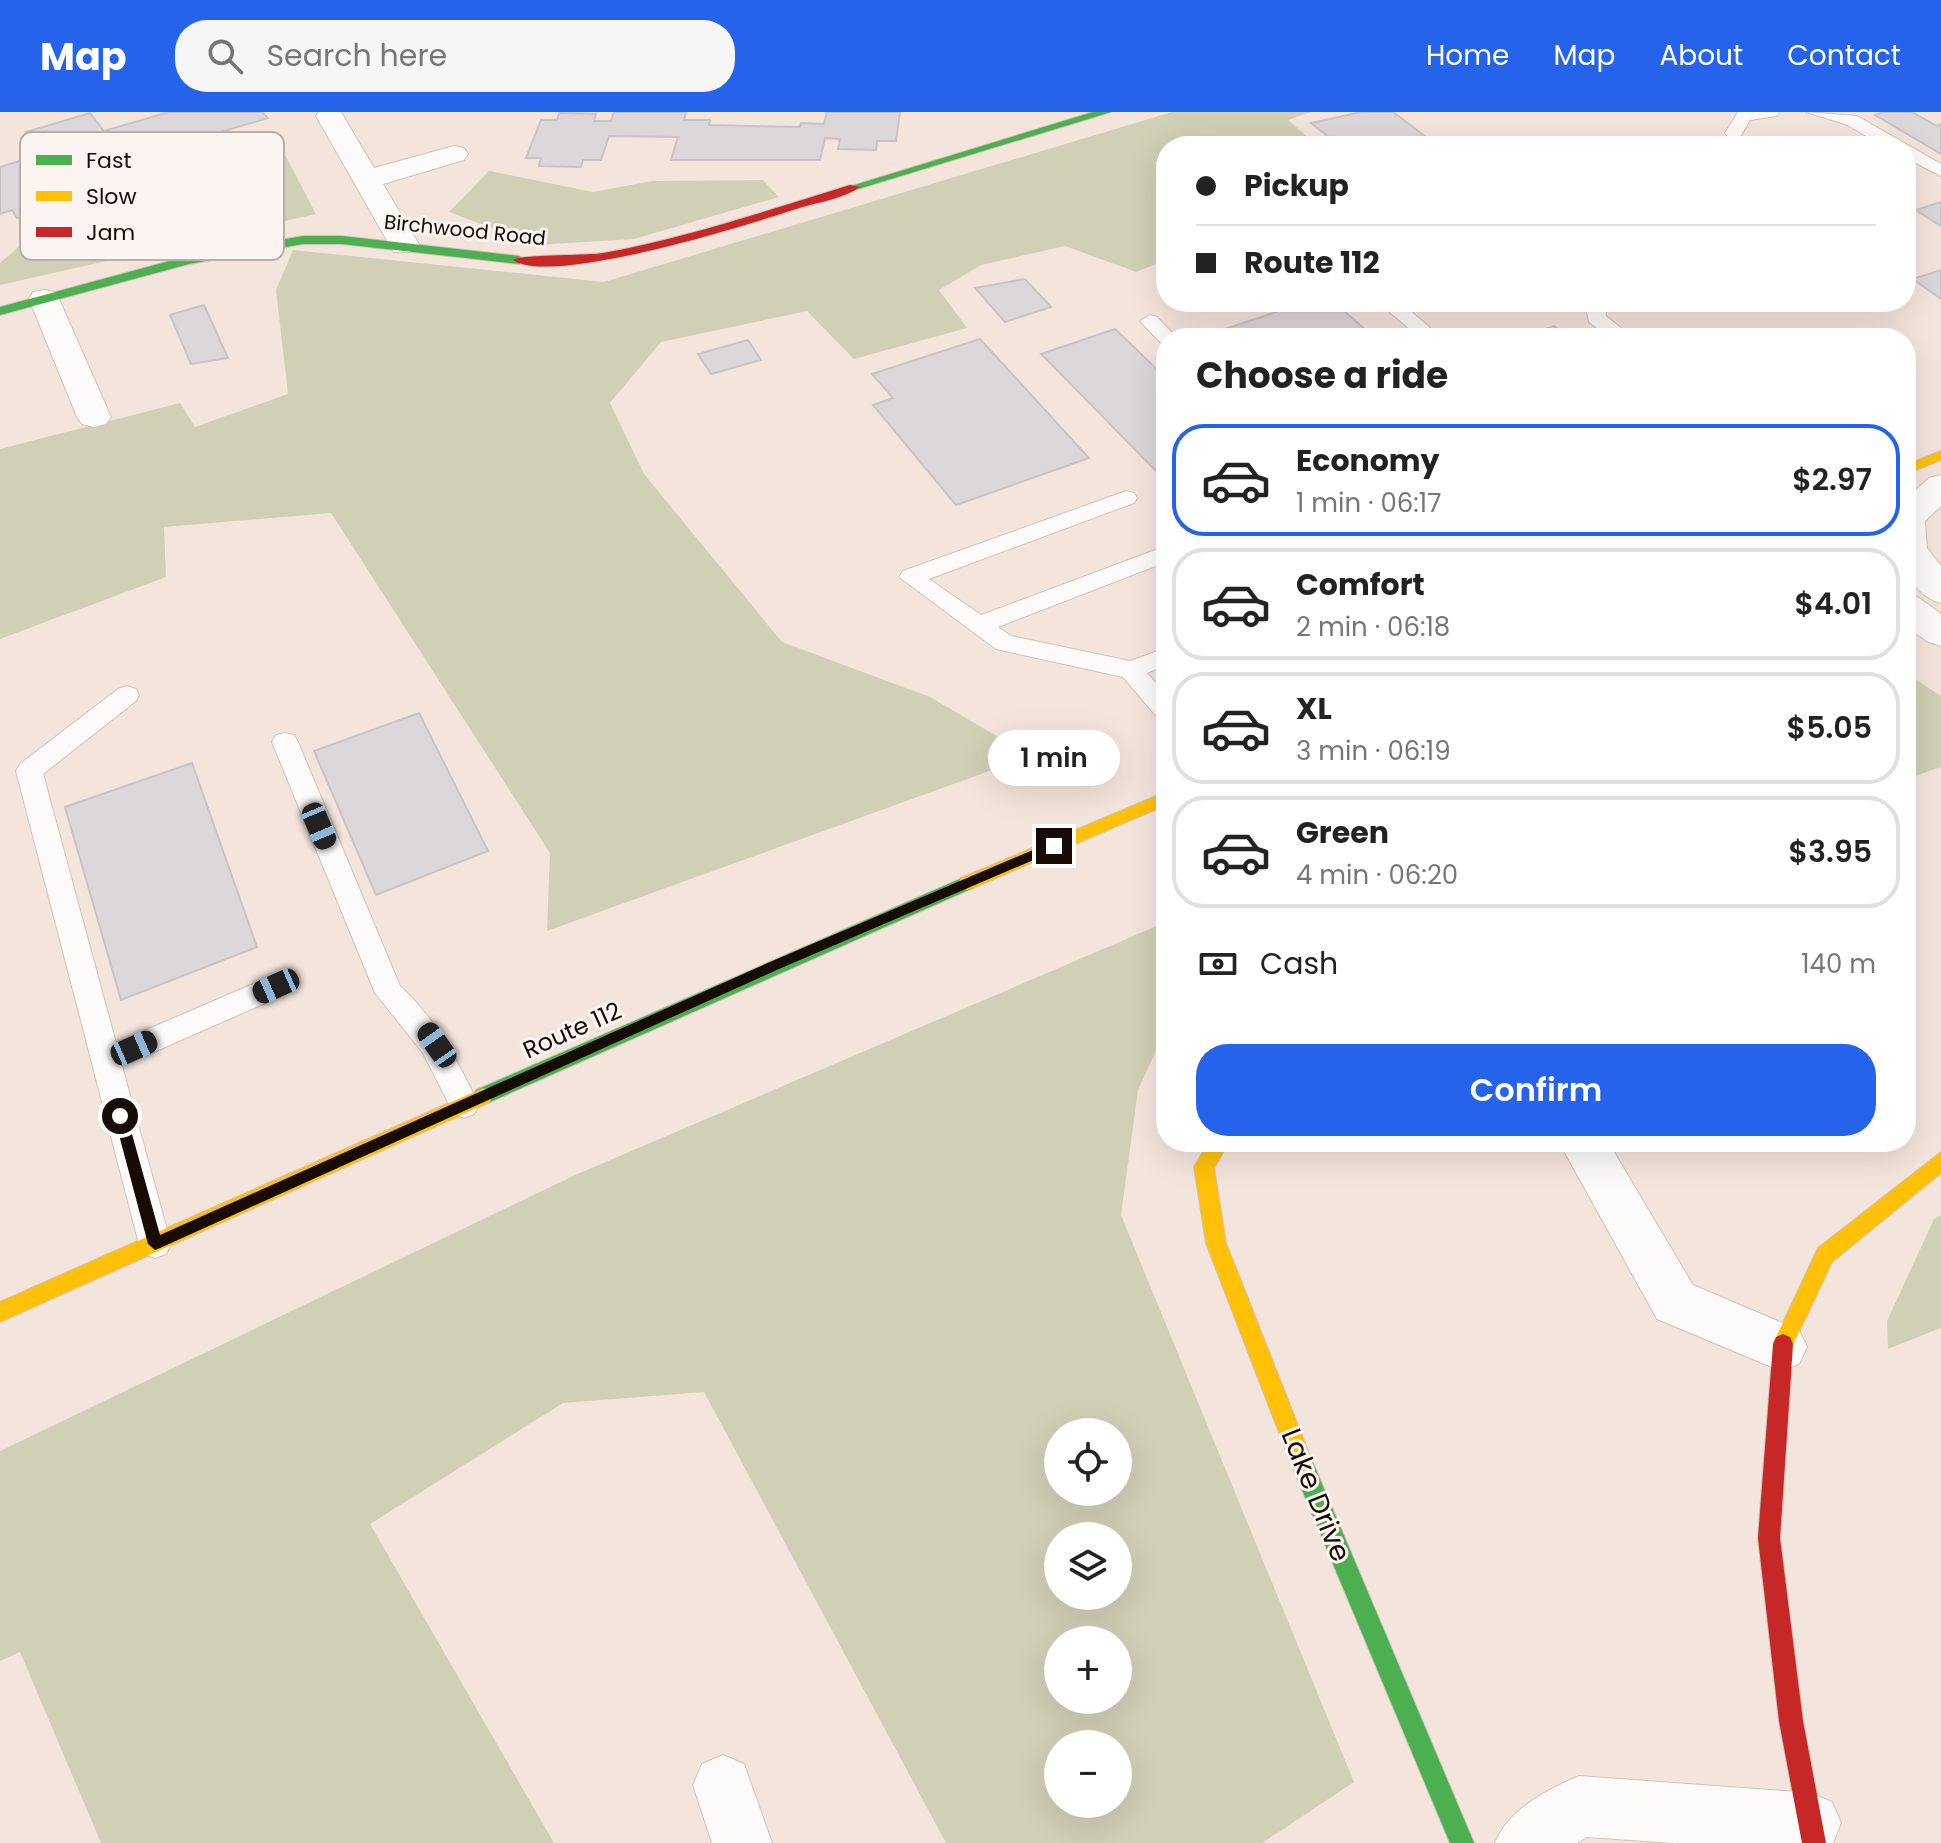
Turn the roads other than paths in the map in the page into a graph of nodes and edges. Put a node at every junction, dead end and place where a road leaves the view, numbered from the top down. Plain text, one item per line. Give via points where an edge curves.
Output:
1 (1105, 112) edge
2 (1771, 112) edge
3 (1815, 112) edge
4 (330, 116) dead end
5 (1734, 133) dead end
6 (1879, 136) edge
7 (454, 154) dead end
8 (1916, 157) edge
9 (1941, 171) edge
10 (369, 179) junction
11 (284, 242) edge
12 (405, 246) junction
13 (188, 260) edge
14 (44, 299) junction
15 (0, 311) edge
16 (1400, 312) edge
17 (1596, 312) edge
18 (1150, 321) dead end
19 (1157, 328) edge
20 (1420, 328) edge
21 (1610, 328) edge
22 (94, 417) dead end
23 (1941, 455) edge
24 (1916, 466) edge
25 (1941, 486) edge
26 (1126, 498) dead end
27 (1916, 510) edge
28 (1156, 558) edge
29 (1916, 559) edge
30 (1941, 591) edge
31 (1916, 614) edge
32 (979, 625) junction
33 (1941, 633) edge
34 (1156, 660) edge
35 (1131, 670) junction
36 (127, 695) dead end
37 (1156, 699) edge
38 (285, 742) dead end
39 (1156, 802) edge
40 (276, 986) dead end
41 (106, 1060) junction
42 (464, 1105) junction
43 (1213, 1152) edge
44 (1589, 1152) edge
45 (1941, 1161) edge
46 (155, 1244) junction
47 (0, 1312) edge
48 (1781, 1347) junction
49 (723, 1785) dead end
50 (1812, 1833) edge
51 (742, 1843) edge
52 (1462, 1843) edge
53 (1525, 1843) edge

1 - 12 street, Birchwood Road via 716,229 597,257 536,262
2 - 5 lane via 1744,116
3 - 6 lane via 1851,120
4 - 10 street
7 - 10 street
8 - 9 lane
10 - 12 street
11 - 12 street, Birchwood Road via 342,240
13 - 14 street, Birchwood Road
14 - 15 street, Birchwood Road
14 - 22 street
16 - 20 lane
17 - 21 lane
18 - 19 lane
23 - 24 street
25 - 27 street
26 - 32 lane via 911,577
28 - 32 lane
29 - 30 street
31 - 33 street
32 - 35 lane via 1004,643
34 - 35 lane
35 - 37 lane
36 - 41 lane via 29,771
38 - 42 lane via 389,993 419,1019 437,1045
39 - 42 street, Route 112
40 - 41 lane
41 - 46 lane
42 - 46 street, Route 112
43 - 52 street, Lake Drive via 1204,1167 1216,1243 1315,1496
44 - 48 street via 1675,1302
45 - 48 street via 1825,1255
46 - 47 street, Route 112
48 - 50 street via 1769,1538 1791,1721
49 - 51 street
50 - 53 street via 1579,1806

